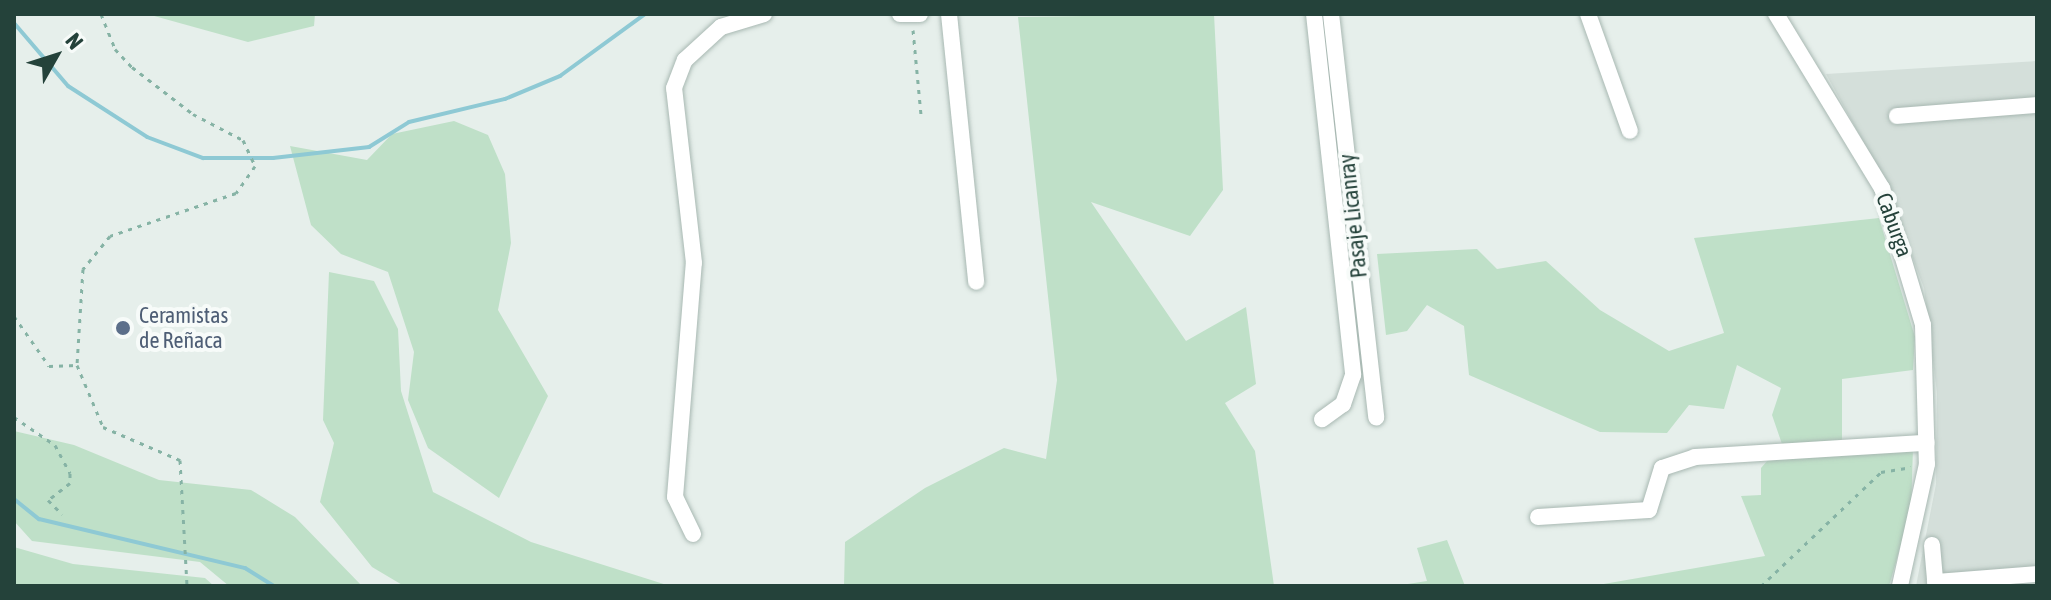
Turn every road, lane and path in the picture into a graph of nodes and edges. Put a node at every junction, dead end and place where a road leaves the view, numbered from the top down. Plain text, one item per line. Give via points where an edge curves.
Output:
1 (101, 14) edge
2 (175, 14) edge
3 (270, 14) edge
4 (764, 14) edge
5 (949, 14) edge
6 (1314, 14) edge
7 (1331, 14) edge
8 (1588, 14) edge
9 (1776, 14) edge
10 (912, 15) edge
11 (2037, 105) edge
12 (921, 114) dead end
13 (1897, 116) dead end
14 (1630, 131) dead end
15 (976, 282) dead end
16 (14, 316) edge
17 (77, 365) junction
18 (14, 417) edge
19 (1376, 418) dead end
20 (1322, 419) dead end
21 (1927, 443) junction
22 (1927, 464) junction
23 (62, 514) dead end
24 (1538, 517) dead end
25 (693, 534) dead end
26 (1932, 545) dead end
27 (2037, 574) edge
28 (187, 586) edge
29 (1761, 586) edge
30 (1900, 586) edge

1 - 17 path via 115,49 132,67 193,114 243,140 255,166 236,193 194,202 110,236 93,251 83,269
2 - 3 path
4 - 25 street via 721,27 685,60 674,88 694,263 675,497
5 - 15 street
6 - 20 street via 1353,375 1343,404
7 - 19 street, Pasaje Licanray
8 - 14 street
9 - 21 street, Caburga via 1882,188 1905,249 1923,325
10 - 12 path
11 - 13 street
16 - 17 path via 49,366
17 - 28 path via 103,427 180,460
18 - 23 path via 55,445 70,473 70,483 48,500
21 - 22 street, Caburga
21 - 24 street via 1695,457 1662,468 1649,510
22 - 29 path via 1881,472
22 - 30 street, Caburga
26 - 27 street via 1935,582

